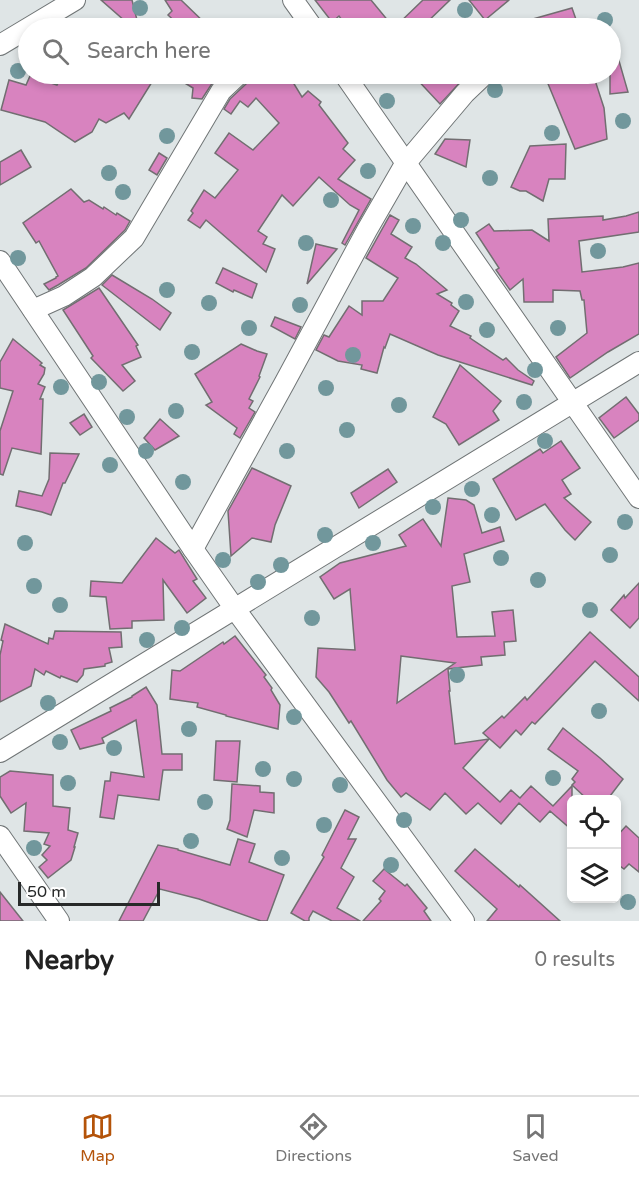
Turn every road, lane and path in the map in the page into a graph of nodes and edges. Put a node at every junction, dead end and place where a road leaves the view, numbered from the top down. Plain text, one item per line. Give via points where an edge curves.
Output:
1 (75, 0) edge
2 (293, 0) edge
3 (45, 18) edge
4 (306, 18) edge
5 (18, 34) edge
6 (0, 45) edge
7 (228, 84) edge
8 (351, 84) edge
9 (474, 84) edge
10 (405, 164) junction
11 (0, 261) edge
12 (33, 310) junction
13 (639, 362) edge
14 (571, 402) junction
15 (639, 498) edge
16 (193, 549) junction
17 (235, 609) junction
18 (0, 752) edge
19 (0, 836) edge
20 (59, 921) edge
21 (464, 921) edge

1 - 3 street
2 - 4 street
5 - 6 street
7 - 12 street via 134,238 93,276 64,296
8 - 10 street
9 - 10 street
10 - 14 street
10 - 16 street
11 - 12 street
12 - 16 street
13 - 14 street
14 - 15 street
14 - 17 street
16 - 17 street
17 - 18 street
17 - 21 street
19 - 20 street

